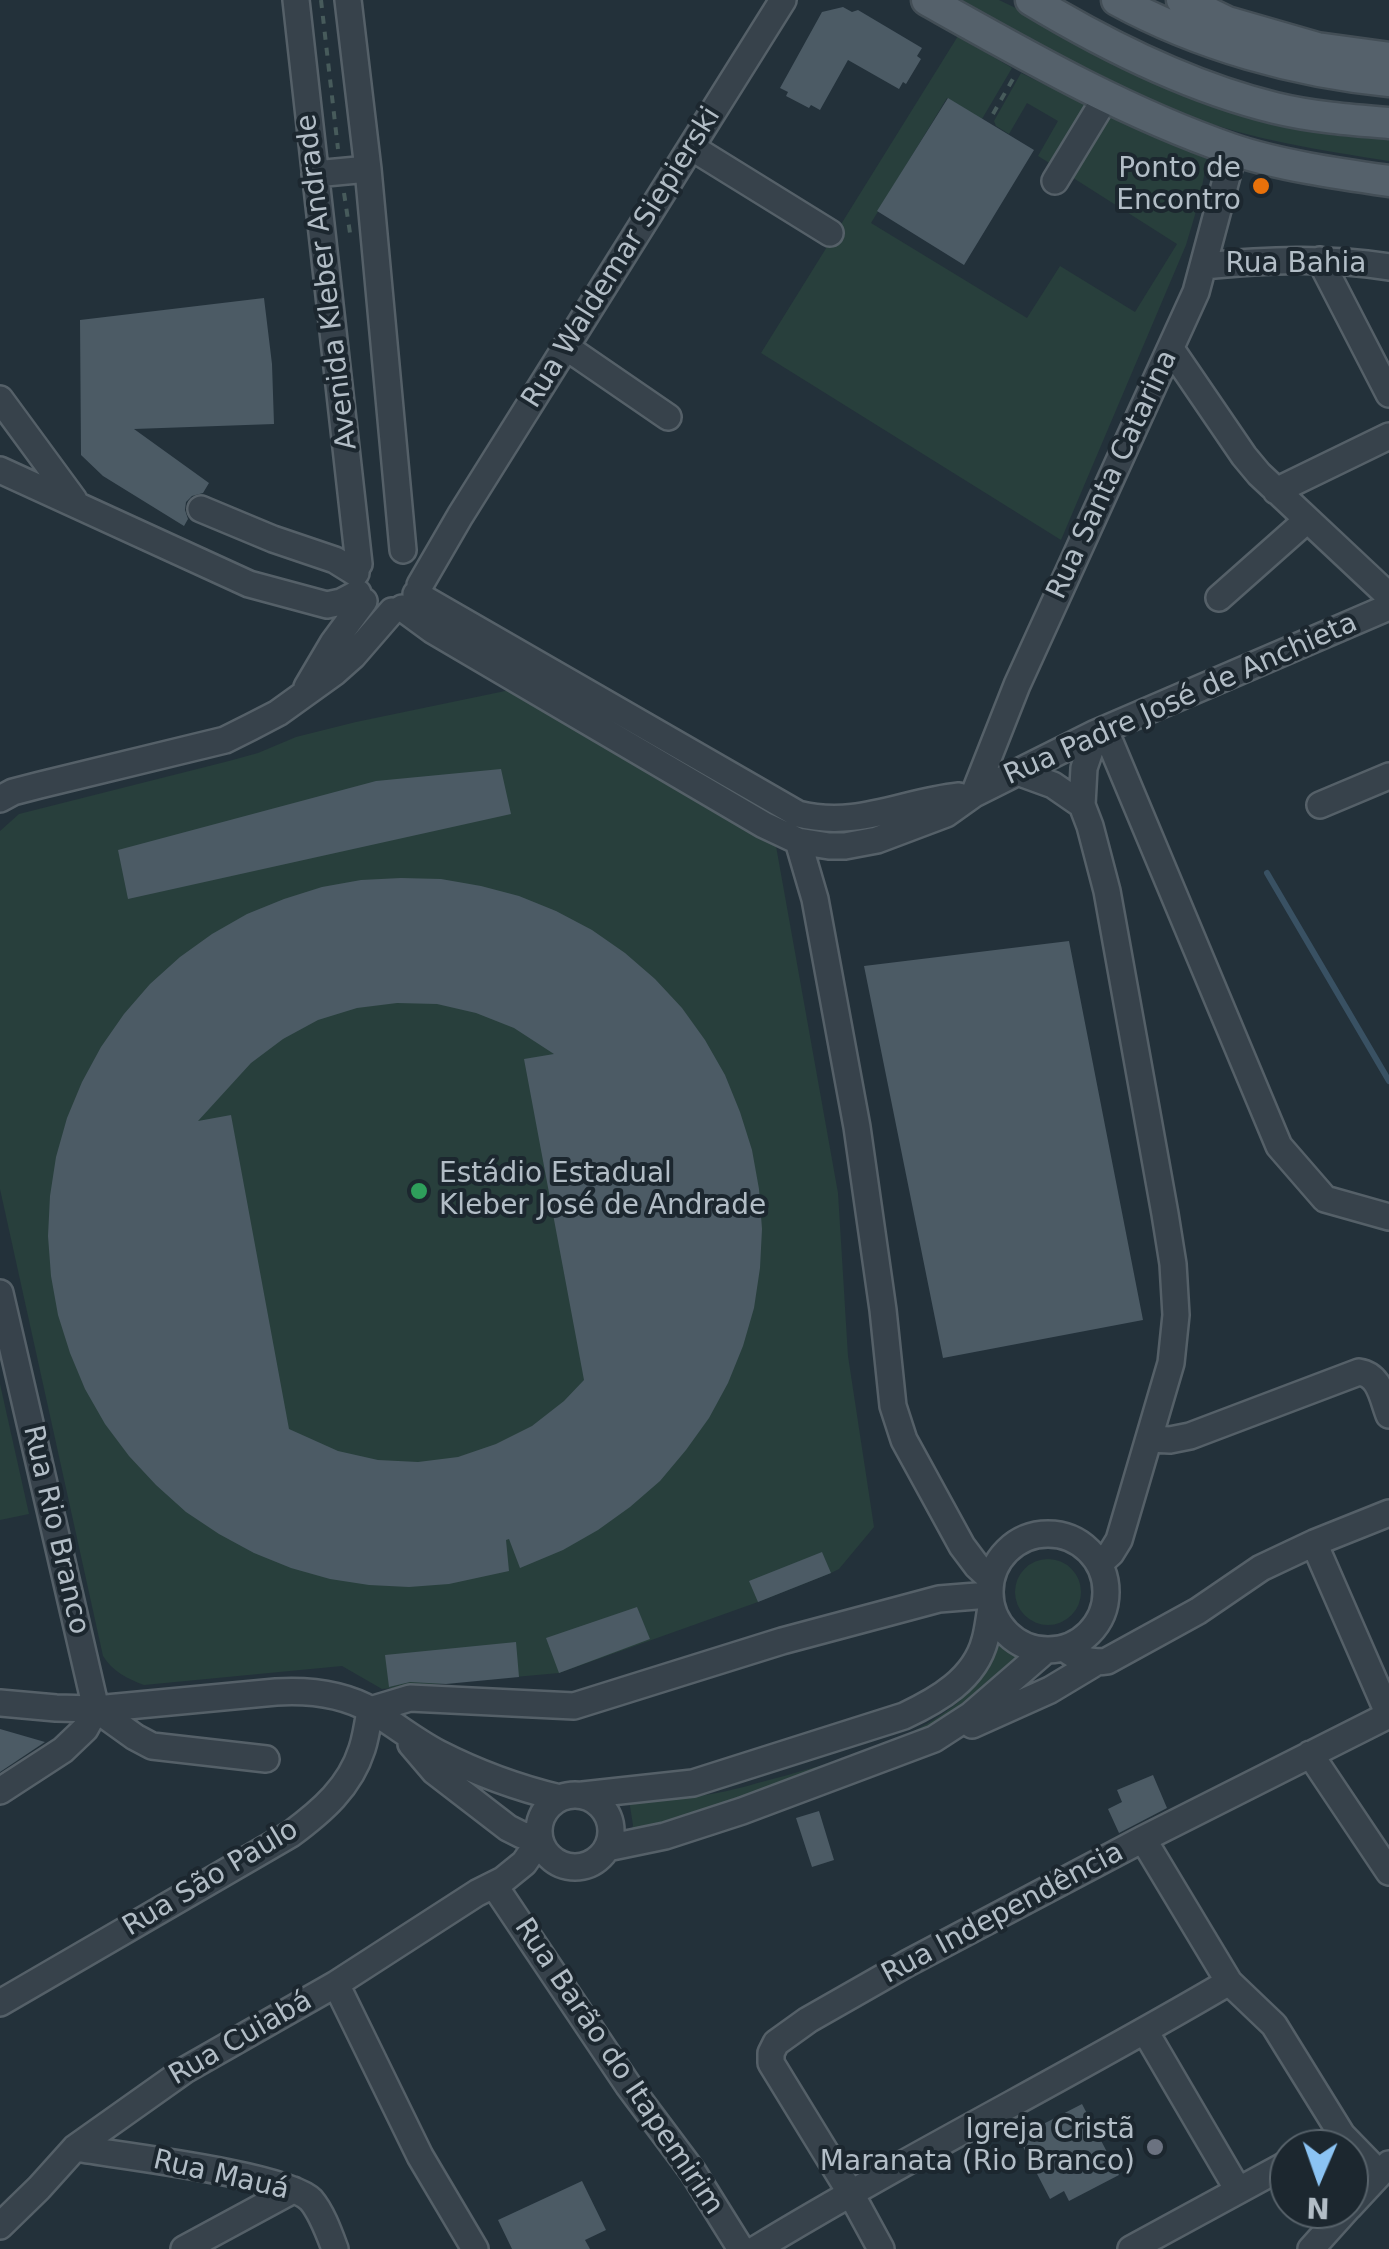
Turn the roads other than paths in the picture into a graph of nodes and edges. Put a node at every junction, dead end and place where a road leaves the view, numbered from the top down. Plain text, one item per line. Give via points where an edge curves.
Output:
1 (296, 0) edge
2 (348, 0) edge
3 (783, 0) edge
4 (927, 0) edge
5 (1032, 0) edge
6 (1117, 0) edge
7 (1182, 0) edge
8 (1389, 58) edge
9 (1389, 81) edge
10 (1106, 97) junction
11 (1389, 123) edge
12 (691, 147) junction
13 (1234, 150) junction
14 (368, 169) junction
15 (315, 174) junction
16 (1055, 180) dead end
17 (1389, 181) edge
18 (830, 233) dead end
19 (1320, 260) junction
20 (1204, 266) junction
21 (1389, 267) edge
22 (566, 347) junction
23 (1171, 350) junction
24 (1389, 394) edge
25 (0, 398) edge
26 (668, 417) dead end
27 (1389, 436) edge
28 (2, 469) edge
29 (1276, 490) junction
30 (77, 504) junction
31 (201, 509) dead end
32 (460, 516) junction
33 (1307, 520) junction
34 (404, 551) junction
35 (359, 583) junction
36 (1389, 596) edge
37 (1220, 598) dead end
38 (407, 600) junction
39 (1389, 607) edge
40 (301, 696) junction
41 (1100, 731) junction
42 (1020, 773) junction
43 (1389, 776) edge
44 (974, 794) junction
45 (0, 799) edge
46 (1082, 805) junction
47 (1320, 805) dead end
48 (798, 841) junction
49 (1389, 1217) edge
50 (0, 1292) edge
51 (1389, 1415) edge
52 (1149, 1439) junction
53 (1389, 1513) edge
54 (1314, 1543) junction
55 (1100, 1564) junction
56 (990, 1594) junction
57 (1064, 1646) junction
58 (1126, 1652) junction
59 (1095, 1664) junction
60 (0, 1702) edge
61 (96, 1709) junction
62 (370, 1710) junction
63 (1389, 1715) edge
64 (398, 1729) junction
65 (934, 1739) junction
66 (1310, 1754) junction
67 (266, 1759) dead end
68 (0, 1791) edge
69 (571, 1797) junction
70 (540, 1838) junction
71 (1143, 1839) junction
72 (607, 1848) junction
73 (568, 1866) junction
74 (1389, 1872) edge
75 (498, 1882) junction
76 (1229, 1982) junction
77 (336, 1984) junction
78 (0, 2003) edge
79 (1145, 2031) junction
80 (1338, 2129) edge
81 (76, 2148) junction
82 (1269, 2174) edge
83 (293, 2190) junction
84 (1238, 2190) junction
85 (850, 2192) junction
86 (0, 2226) edge
87 (1329, 2229) edge
88 (184, 2249) edge
89 (335, 2249) edge
90 (476, 2249) edge
91 (741, 2249) edge
92 (756, 2249) edge
93 (881, 2249) edge
94 (1131, 2249) edge
95 (1311, 2249) edge

1 - 15 street, Avenida Kleber Andrade
2 - 14 street, Avenida Kleber Andrade
3 - 12 street, Rua Waldemar Siepierski
4 - 10 main road
5 - 11 main road via 1184,78 1275,108
6 - 9 main road via 1254,57
7 - 8 main road via 1227,22 1318,48
10 - 13 main road
10 - 16 street
12 - 18 street
12 - 22 street, Rua Waldemar Siepierski
13 - 17 main road
13 - 20 street, Rua Santa Catarina
14 - 15 street
14 - 34 street, Avenida Kleber Andrade
15 - 35 street, Avenida Kleber Andrade
19 - 20 street, Rua Bahia
19 - 21 street, Rua Bahia
19 - 24 street
20 - 23 street, Rua Santa Catarina
22 - 26 street
22 - 32 street, Rua Waldemar Siepierski
23 - 29 street via 1244,456
23 - 44 street, Rua Santa Catarina
25 - 30 street
27 - 29 street
28 - 30 street
29 - 33 street
30 - 35 street via 249,584 327,605
31 - 35 street via 335,560
32 - 34 street, Rua Waldemar Siepierski
32 - 38 street, Rua Waldemar Siepierski
33 - 36 street
33 - 37 street
34 - 35 street via 373,550
34 - 38 street via 417,566
35 - 38 street via 372,607
35 - 40 street
38 - 40 street, Rua Waldemar Siepierski via 354,656
38 - 44 street via 798,814 856,818
38 - 48 street via 432,630
39 - 41 street, Rua Padre José de Anchieta
40 - 45 street, Rua Waldemar Siepierski via 225,740
41 - 42 street, Rua Padre José de Anchieta
41 - 46 street via 1084,768
41 - 49 street via 1279,1146 1325,1198
42 - 44 street, Rua Padre José de Anchieta
42 - 46 street
43 - 47 street
44 - 48 street via 946,814 877,840 846,846
46 - 52 street via 1107,890 1173,1264 1171,1364
48 - 56 street via 857,1127 893,1406 904,1440
50 - 61 street, Rua Rio Branco
51 - 52 street via 1376,1379 1359,1372 1190,1436
52 - 55 street via 1119,1540
53 - 54 street
54 - 58 street
54 - 63 street
55 - 56 street via 1058,1534 1023,1538 997,1562
55 - 57 street via 1103,1613 1095,1627
56 - 57 street via 999,1624 1012,1638 1028,1647
56 - 62 street via 939,1600 782,1641 574,1706 410,1698
56 - 69 street via 985,1642 970,1671 904,1716 726,1775
57 - 58 street
57 - 59 street
57 - 65 street
58 - 59 street
59 - 65 street
60 - 61 street
61 - 62 street via 301,1691
61 - 67 street via 152,1746
61 - 68 street via 63,1750
62 - 64 street
62 - 78 street, Rua São Paulo via 345,1786 316,1816
63 - 66 street, Rua Independência
64 - 69 street via 467,1767 523,1789
64 - 70 street via 434,1771 508,1828
65 - 72 street via 727,1816
66 - 71 street, Rua Independência
66 - 74 street
69 - 70 street via 550,1804
69 - 72 street via 593,1800 608,1816
70 - 73 street via 548,1854
70 - 75 street, Rua Cuiabá via 524,1864
71 - 76 street
71 - 85 street, Rua Independência via 908,1963 776,2042 771,2063
72 - 73 street via 590,1864
73 - 75 street, Rua Cuiabá
75 - 77 street, Rua Cuiabá
75 - 91 street, Rua Barão do Itapemirim
76 - 79 street
76 - 80 street via 1274,2025
77 - 81 street, Rua Cuiabá via 185,2070
77 - 90 street via 420,2156
79 - 84 street
79 - 85 street
81 - 83 street, Rua Mauá
81 - 86 street, Rua Cuiabá
82 - 84 street
83 - 88 street
83 - 89 street, Rua Mauá via 310,2198
84 - 94 street
85 - 92 street
85 - 93 street, Rua Independência
87 - 95 street

